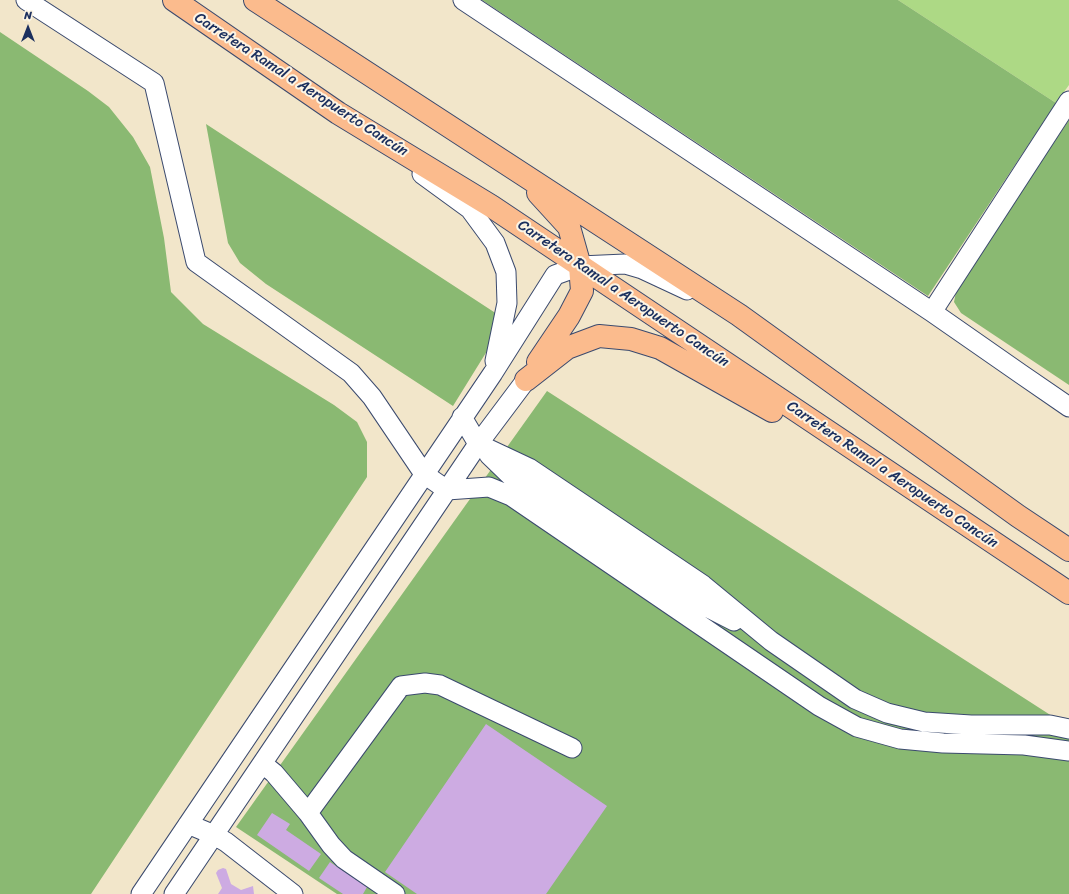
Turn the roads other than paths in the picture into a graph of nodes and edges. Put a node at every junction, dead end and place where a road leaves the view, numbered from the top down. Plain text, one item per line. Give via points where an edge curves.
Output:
1 (26, 0) edge
2 (174, 0) edge
3 (254, 0) edge
4 (463, 0) edge
5 (1069, 101) edge
6 (338, 113) junction
7 (514, 168) junction
8 (580, 266) junction
9 (932, 312) junction
10 (739, 315) junction
11 (493, 373) junction
12 (526, 380) junction
13 (1069, 407) edge
14 (462, 417) junction
15 (478, 444) junction
16 (873, 463) junction
17 (424, 474) junction
18 (447, 490) junction
19 (1069, 550) edge
20 (1069, 593) edge
21 (1069, 729) edge
22 (572, 748) dead end
23 (1069, 751) edge
24 (263, 764) junction
25 (308, 813) junction
26 (188, 824) junction
27 (214, 835) junction
28 (140, 894) edge
29 (174, 894) edge
30 (293, 894) edge
31 (395, 894) edge

1 - 17 street via 154,83 196,262 351,373 372,397
2 - 6 main road, Carretera Ramal a Aeropuerto Cancún
3 - 7 main road
4 - 9 street
5 - 9 street
6 - 8 main road, Carretera Ramal a Aeropuerto Cancún via 491,206
6 - 11 street via 470,210 495,243 506,272 507,303
7 - 8 main road via 569,227
7 - 10 main road
8 - 10 street via 625,264 642,269
8 - 11 street via 555,275
8 - 12 main road via 582,291 569,316
8 - 16 main road, Carretera Ramal a Aeropuerto Cancún
9 - 13 street
10 - 19 main road
11 - 14 street
12 - 15 street
12 - 16 main road via 566,348 599,336 631,339 660,348 801,427
14 - 15 street
14 - 17 street
15 - 18 street
15 - 21 street via 529,468 696,581 771,641 855,699 887,713 924,722 1050,725
16 - 20 main road, Carretera Ramal a Aeropuerto Cancún
17 - 18 street
17 - 26 street
18 - 23 street via 489,487 511,496 819,706 857,727 900,739 1024,745
18 - 24 street
22 - 25 street via 440,685 425,683 401,686
24 - 25 street via 274,773
24 - 27 street
25 - 31 street via 344,859
26 - 27 street
26 - 28 street
27 - 29 street
27 - 30 street

